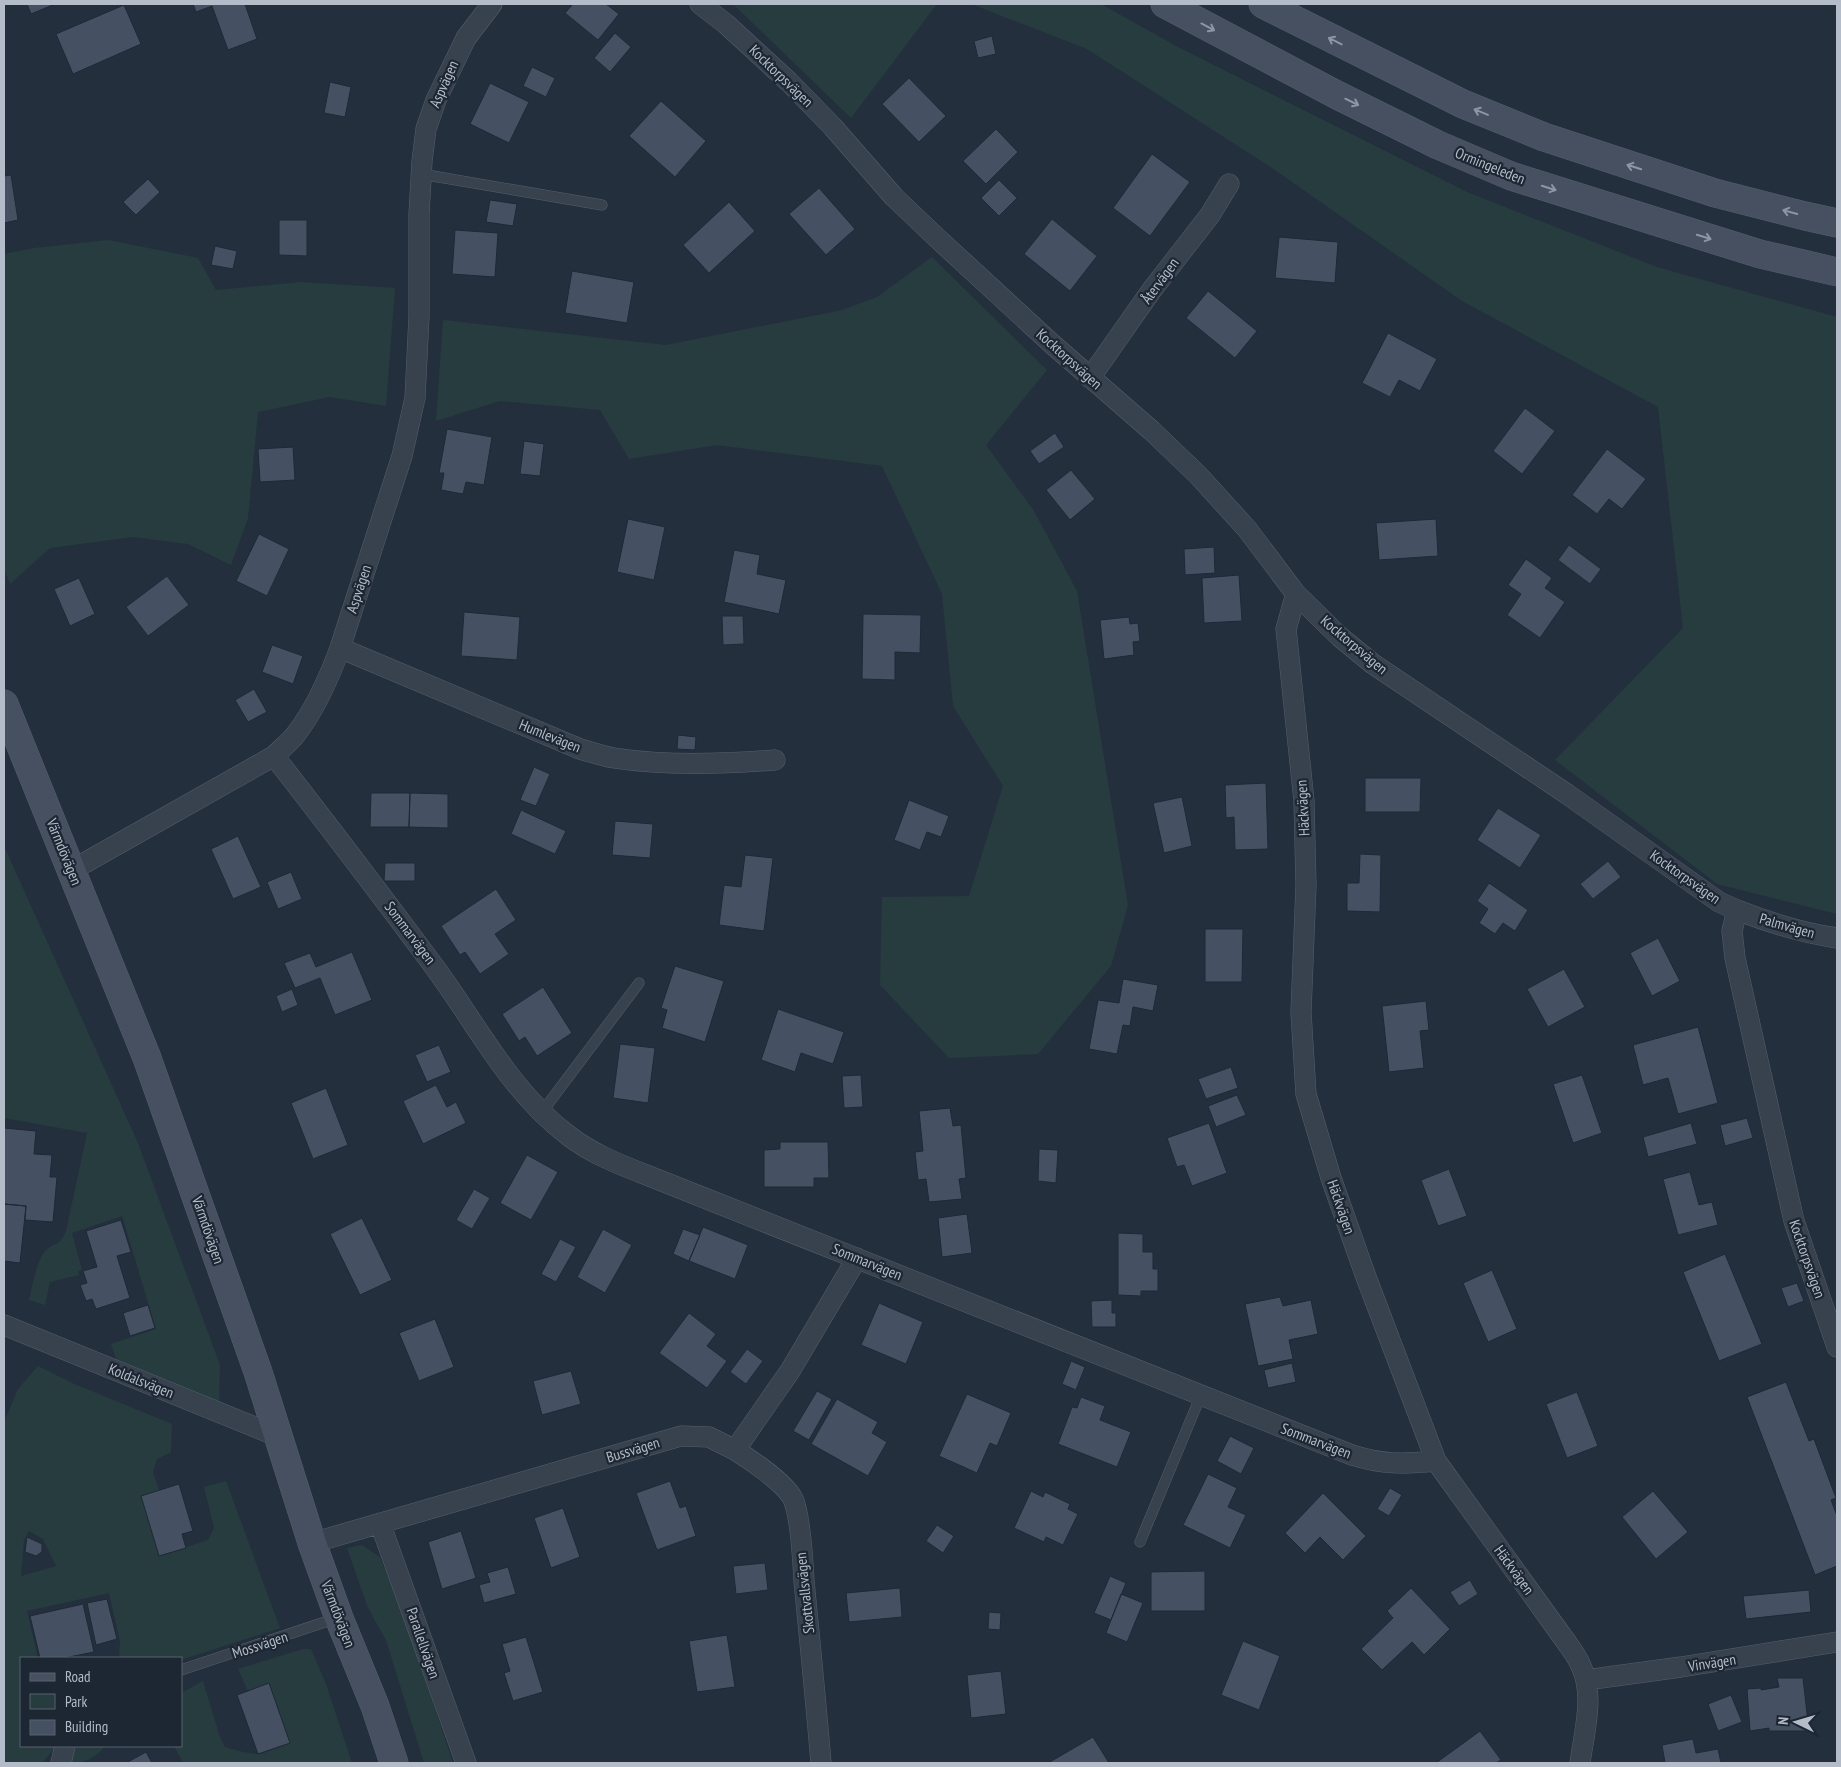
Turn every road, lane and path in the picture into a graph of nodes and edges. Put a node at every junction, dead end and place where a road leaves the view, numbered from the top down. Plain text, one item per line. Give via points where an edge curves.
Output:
1 (492, 4) edge
2 (700, 4) edge
3 (1165, 4) edge
4 (1263, 4) edge
5 (421, 174) junction
6 (1229, 184) dead end
7 (602, 205) dead end
8 (1837, 223) edge
9 (1837, 272) edge
10 (1090, 378) junction
11 (1296, 594) junction
12 (340, 648) junction
13 (4, 704) edge
14 (274, 756) junction
15 (775, 760) dead end
16 (72, 870) junction
17 (1737, 910) junction
18 (1837, 938) edge
19 (639, 983) dead end
20 (542, 1112) junction
21 (857, 1258) junction
22 (4, 1325) edge
23 (1837, 1347) edge
24 (1201, 1396) junction
25 (277, 1436) junction
26 (735, 1450) junction
27 (1436, 1461) junction
28 (380, 1523) junction
29 (1140, 1542) dead end
30 (312, 1543) junction
31 (339, 1618) junction
32 (1837, 1642) edge
33 (182, 1670) edge
34 (1586, 1680) junction
35 (65, 1747) edge
36 (61, 1763) edge
37 (394, 1763) edge
38 (466, 1763) edge
39 (821, 1763) edge
40 (1580, 1763) edge

1 - 5 street, Aspvägen via 466,38 436,100 426,129
2 - 10 street, Kocktorpsvägen via 795,89 894,197
3 -> 9 main road, Ormingeleden via 1337,95 1438,145 1511,176 1760,254
8 -> 4 main road via 1715,193 1544,137 1463,104
5 - 7 lane
5 - 12 street, Aspvägen via 415,398 402,456
6 - 10 street, Återvägen via 1210,215
10 - 11 street, Kocktorpsvägen via 1152,430 1198,475 1247,529
11 - 17 street, Kocktorpsvägen via 1373,664 1567,794 1719,902
11 - 27 street, Häckvägen via 1286,629 1304,801 1306,885 1301,1012 1306,1094 1366,1277
12 - 14 street, Aspvägen via 314,708 295,736
12 - 15 street, Humlevägen via 588,752 659,762 722,764
13 - 16 main road, Värmdövägen
14 - 16 street, Aspvägen
14 - 20 street, Sommarvägen via 450,987 499,1063
16 - 25 main road, Värmdövägen via 147,1058 258,1372
17 - 18 street, Palmvägen via 1769,922
17 - 23 street, Kocktorpsvägen via 1732,931 1735,958 1776,1144 1794,1221
19 - 20 lane
20 - 21 street, Sommarvägen via 570,1137 611,1160
21 - 24 street, Sommarvägen
21 - 26 street via 790,1371
22 - 25 street, Koldalsvägen
24 - 27 street, Sommarvägen via 1372,1461 1399,1464
24 - 29 lane
25 - 30 main road, Värmdövägen
26 - 28 street, Bussvägen via 709,1437 681,1436
26 - 39 street, Skottvallsvägen via 786,1489 793,1499 803,1564
27 - 34 street, Häckvägen via 1567,1643 1582,1666
28 - 30 street, Bussvägen
28 - 38 street, Parallellvägen
30 - 31 main road, Värmdövägen
31 - 33 lane, Mossvägen
31 - 37 main road, Värmdövägen
32 - 34 street, Vinvägen
34 - 40 street, Häckvägen via 1588,1699
35 - 36 street

